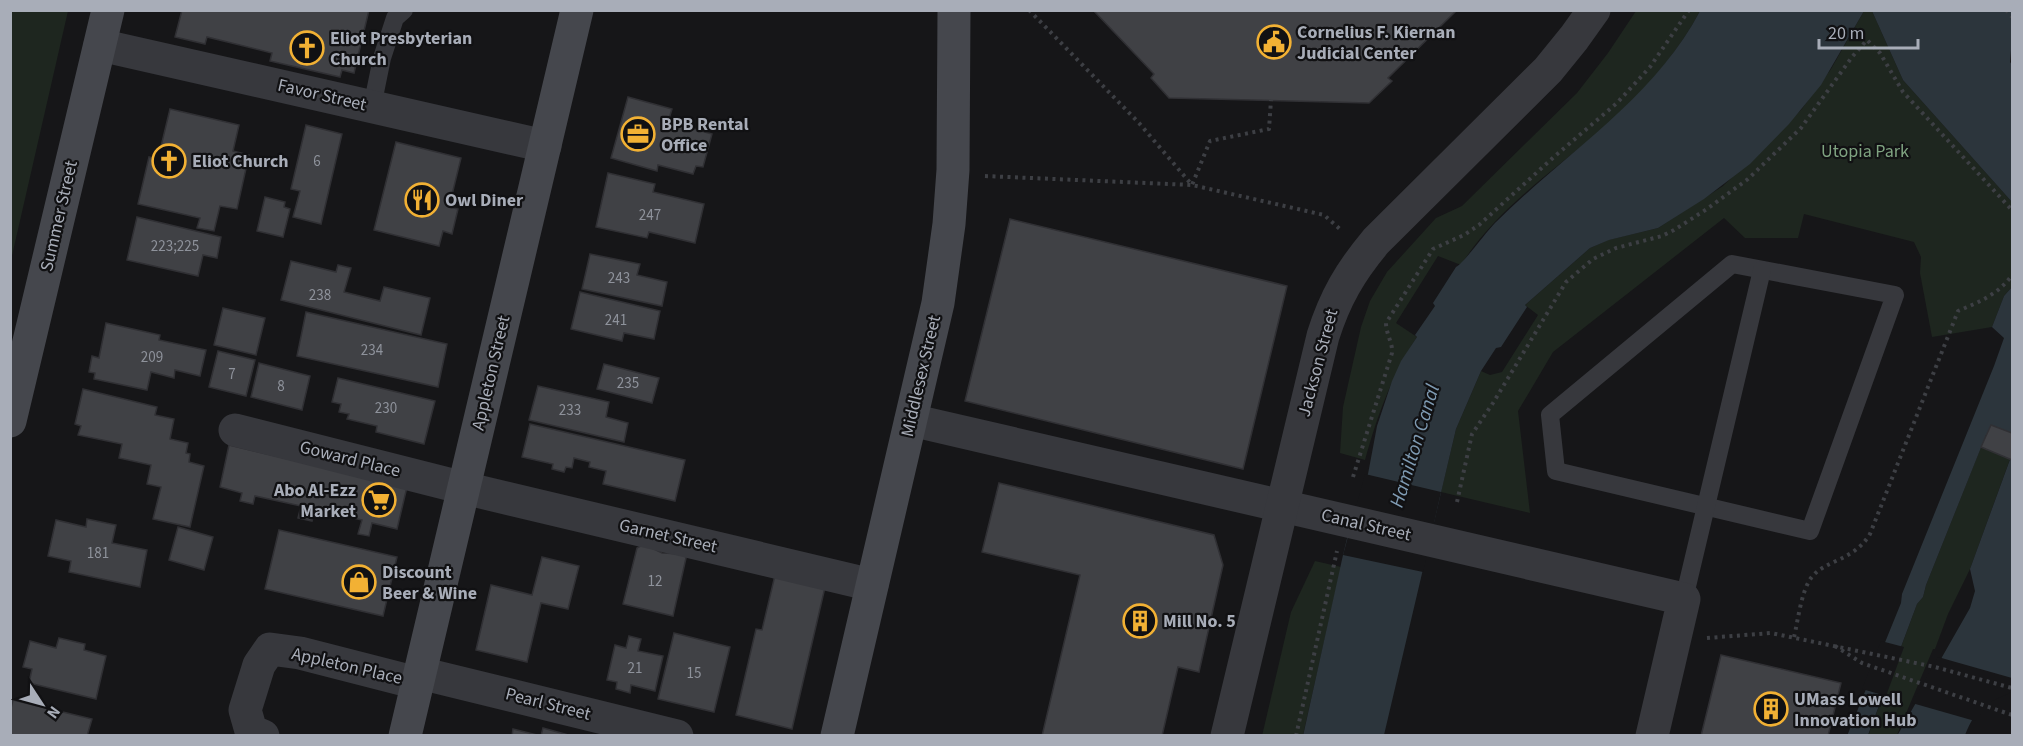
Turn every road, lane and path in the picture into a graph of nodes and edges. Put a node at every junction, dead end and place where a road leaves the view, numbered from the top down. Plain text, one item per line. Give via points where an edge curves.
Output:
1 (108, 10) edge
2 (404, 10) edge
3 (577, 10) edge
4 (954, 10) edge
5 (1029, 10) edge
6 (1594, 10) edge
7 (1689, 10) edge
8 (2006, 10) edge
9 (2013, 17) edge
10 (100, 45) junction
11 (1271, 100) dead end
12 (372, 107) junction
13 (545, 146) junction
14 (984, 176) dead end
15 (1192, 185) junction
16 (2013, 210) edge
17 (1345, 234) dead end
18 (1762, 270) junction
19 (2013, 275) edge
20 (911, 420) junction
21 (10, 421) edge
22 (235, 430) dead end
23 (1353, 477) dead end
24 (464, 488) junction
25 (1457, 502) dead end
26 (1282, 506) junction
27 (1706, 506) junction
28 (1345, 533) junction
29 (872, 585) junction
30 (1684, 599) junction
31 (1794, 637) junction
32 (1707, 638) dead end
33 (1831, 645) junction
34 (418, 678) junction
35 (2013, 688) edge
36 (2010, 714) edge
37 (622, 729) edge
38 (263, 735) edge
39 (405, 735) edge
40 (677, 735) edge
41 (837, 735) edge
42 (1227, 735) edge
43 (1296, 735) edge
44 (1652, 735) edge

1 - 10 main road, Summer Street
2 - 12 lane via 394,18
3 - 13 main road, Appleton Street
4 - 20 main road, Middlesex Street via 949,224 938,303
5 - 15 path via 1139,123
6 - 26 street, Jackson Street via 1548,70 1388,227 1353,270 1335,300 1326,327
7 - 23 path via 1650,67 1617,103 1479,225 1430,252 1386,323 1392,353
8 - 9 path
10 - 12 street, Favor Street
10 - 21 main road, Summer Street
11 - 15 path via 1269,129 1210,141
12 - 13 street, Favor Street
13 - 24 main road, Appleton Street
14 - 15 path
15 - 17 path via 1324,215
16 - 25 path via 1903,92 1880,52 1867,40 1801,128 1748,180 1674,230 1593,258 1566,282 1472,434
18 - 27 lane
18 - 27 lane via 1732,264 1550,415 1556,471
18 - 27 lane via 1895,295 1810,531
19 - 31 path via 1984,300 1958,311 1870,534 1857,550 1813,575
20 - 26 street, Canal Street
20 - 29 main road, Middlesex Street
22 - 24 street, Goward Place
24 - 29 street, Garnet Street
24 - 34 main road, Appleton Street
26 - 28 street, Canal Street
26 - 42 street, Jackson Street
27 - 30 lane
28 - 30 street, Canal Street via 1431,540
28 - 43 path
29 - 41 main road, Middlesex Street
30 - 44 street
31 - 32 path via 1761,633
31 - 33 path
33 - 35 path
33 - 36 path via 1862,663
34 - 37 street, Pearl Street
34 - 38 street, Appleton Place via 270,649 259,665 245,710 251,731
34 - 39 main road, Appleton Street
37 - 40 street, Pearl Street

